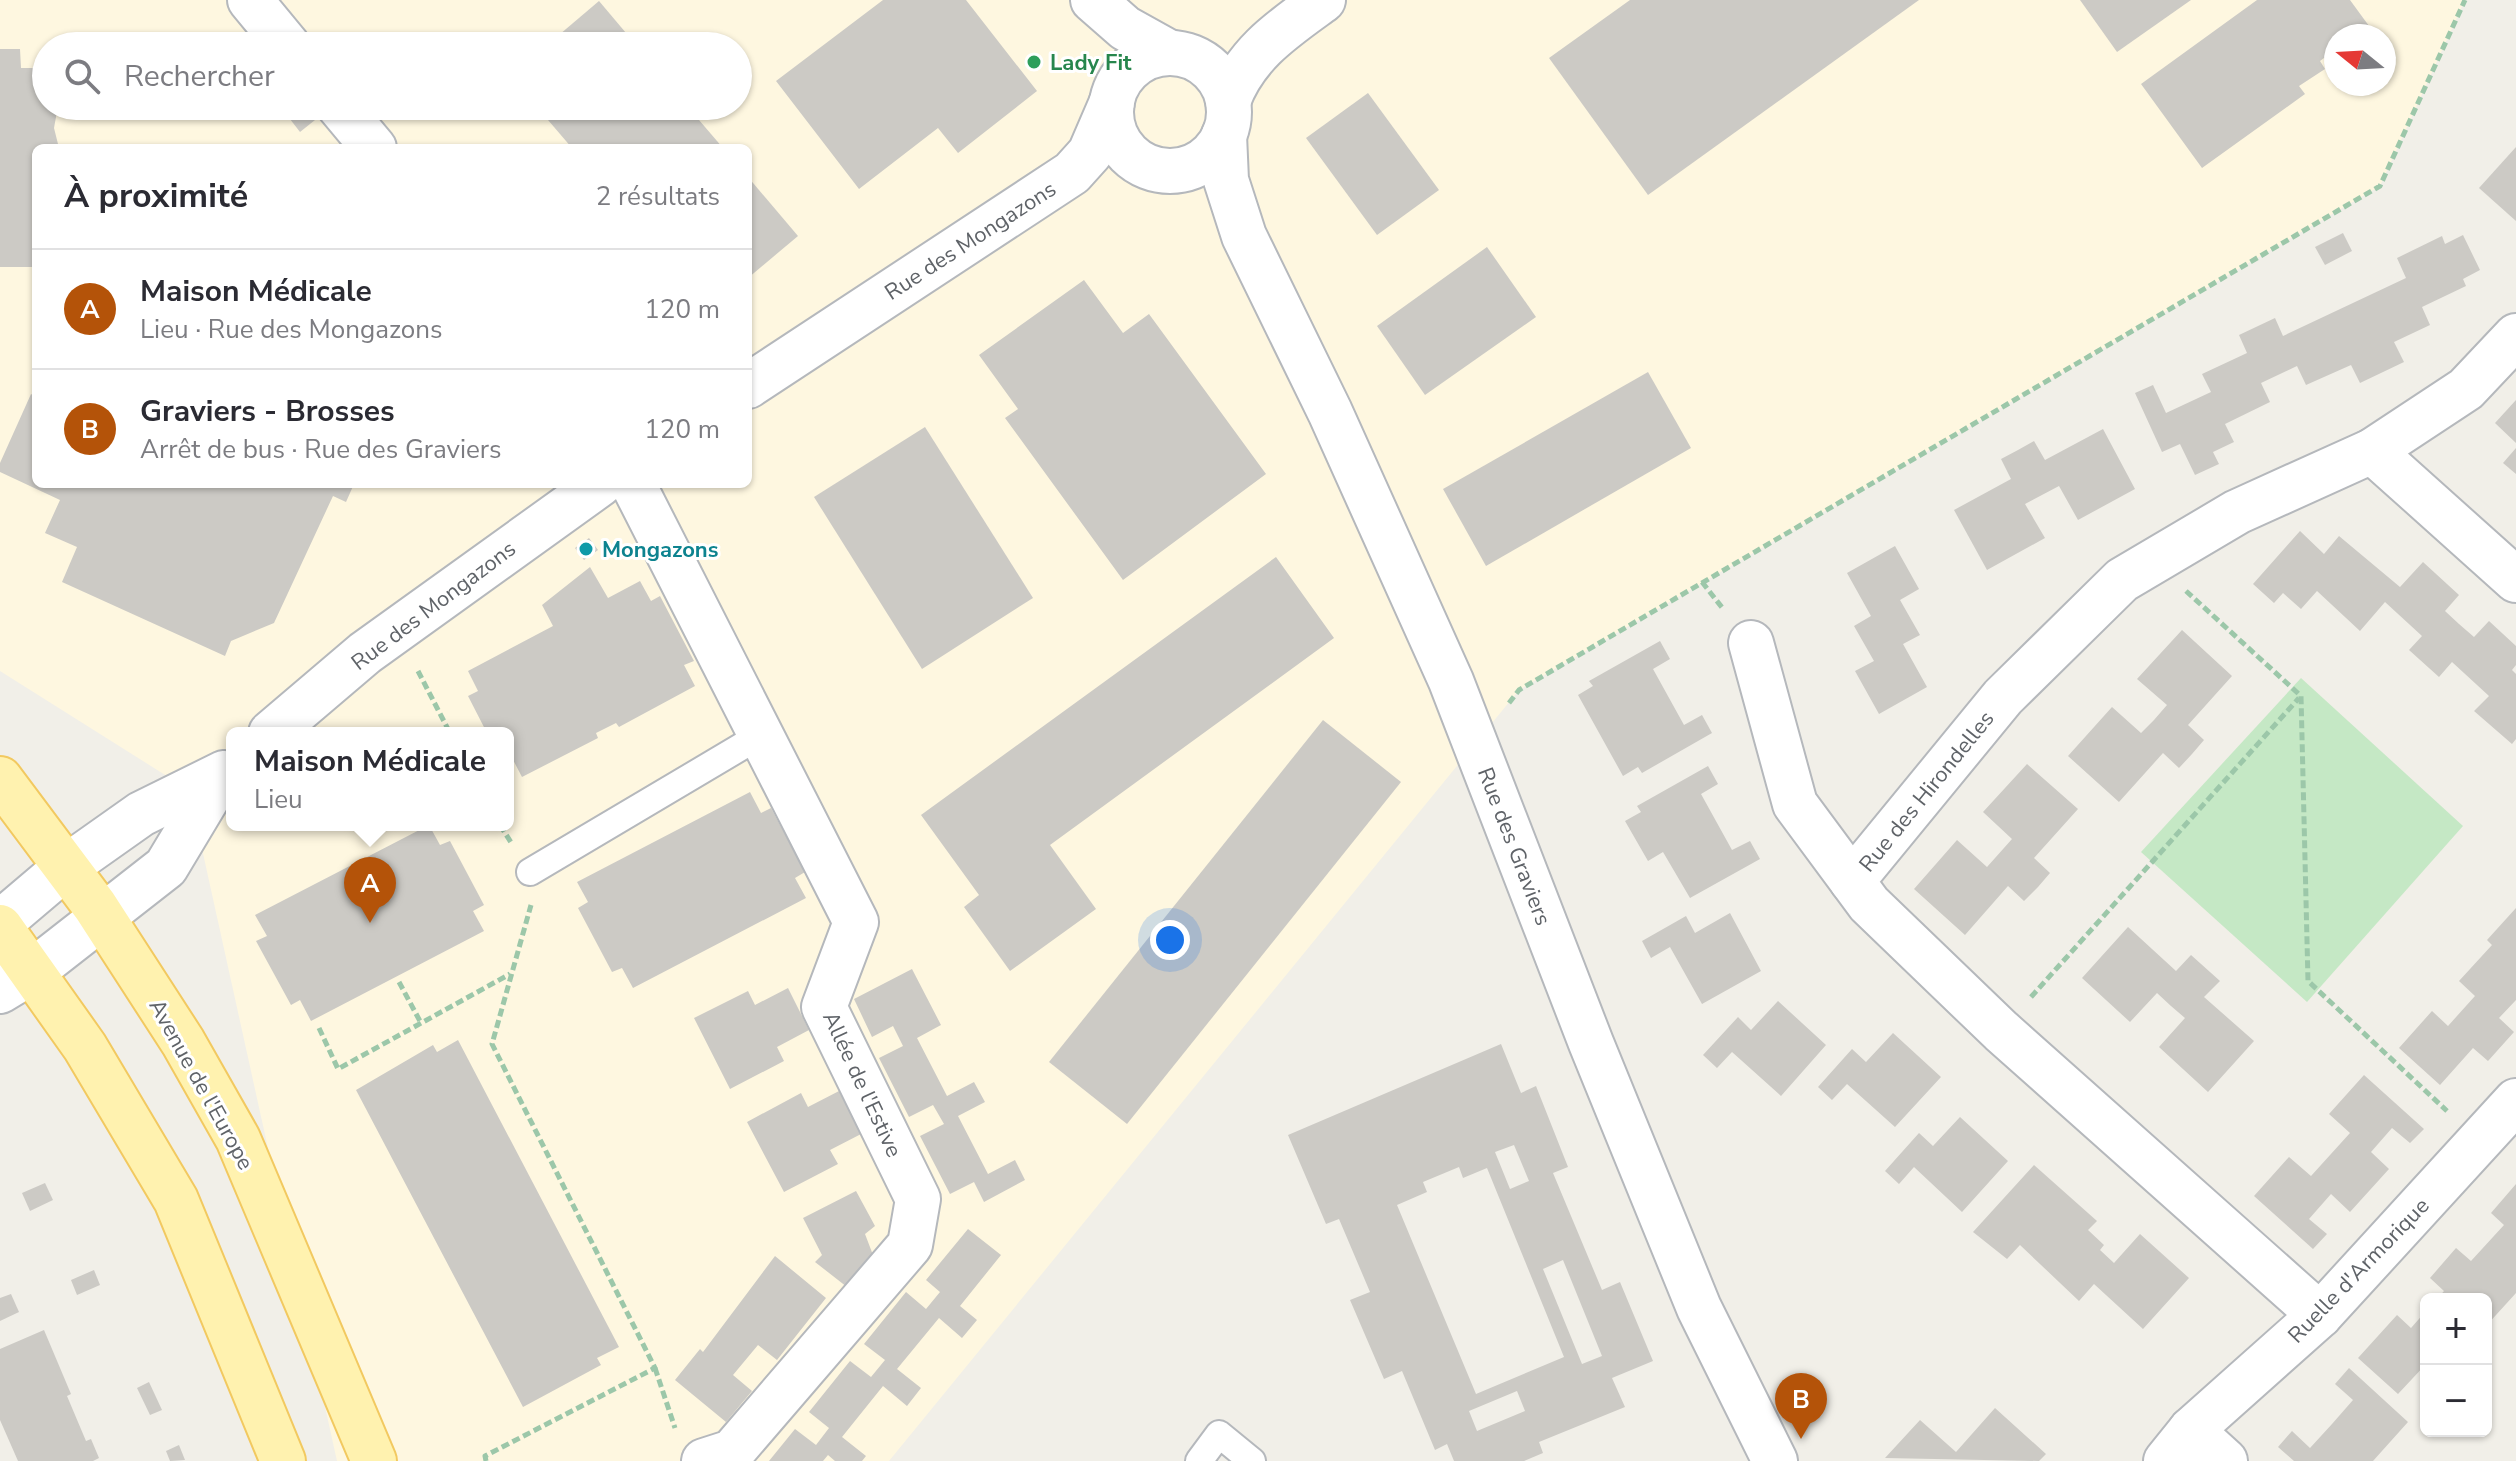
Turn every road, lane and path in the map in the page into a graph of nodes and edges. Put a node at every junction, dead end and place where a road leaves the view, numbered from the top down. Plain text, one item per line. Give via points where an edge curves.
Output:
1 (250, 0) edge
2 (1323, 0) edge
3 (2465, 0) edge
4 (1096, 3) edge
5 (276, 32) edge
6 (1273, 37) junction
7 (1180, 54) junction
8 (1115, 92) junction
9 (1226, 118) junction
10 (351, 120) edge
11 (371, 144) edge
12 (1160, 170) junction
13 (1072, 173) junction
14 (1244, 236) junction
15 (2516, 336) edge
16 (752, 383) edge
17 (2372, 451) junction
18 (594, 488) edge
19 (635, 488) edge
20 (2153, 562) junction
21 (2516, 580) edge
22 (397, 631) junction
23 (1751, 643) dead end
24 (2301, 696) junction
25 (278, 727) edge
26 (447, 727) edge
27 (761, 735) junction
28 (1476, 746) junction
29 (226, 771) edge
30 (0, 779) edge
31 (504, 831) edge
32 (66, 867) junction
33 (530, 872) junction
34 (1852, 881) junction
35 (103, 917) junction
36 (0, 925) edge
37 (511, 974) junction
38 (16, 981) edge
39 (399, 982) dead end
40 (421, 1023) junction
41 (319, 1028) dead end
42 (2001, 1031) junction
43 (2516, 1101) edge
44 (2479, 1142) junction
45 (2320, 1315) junction
46 (655, 1368) junction
47 (2178, 1446) edge
48 (690, 1448) edge
49 (283, 1461) edge
50 (374, 1461) edge
51 (486, 1461) edge
52 (1199, 1461) edge
53 (1252, 1461) edge
54 (1775, 1461) edge
55 (2225, 1461) edge

1 - 5 street
2 - 6 street
3 - 28 path via 2380,186 1519,690
4 - 7 street via 1125,28
4 - 8 street via 1112,34
6 - 7 street via 1241,49
6 - 9 street via 1246,64
7 - 8 street via 1150,57 1132,67
7 - 9 street via 1208,66 1221,82
8 - 12 street via 1112,123 1119,142 1132,158
8 - 13 street, Rue des Mongazons via 1090,153
9 - 12 street via 1209,158 1191,167
9 - 14 street, Rue des Graviers via 1226,180
10 - 11 street
12 - 13 street, Rue des Mongazons via 1101,165
12 - 14 street, Rue des Graviers via 1224,208
13 - 16 street, Rue des Mongazons
14 - 28 street, Rue des Graviers via 1330,412
15 - 17 street, Rue des Hirondelles via 2466,389
17 - 20 street, Rue des Hirondelles via 2237,512
17 - 21 street
18 - 22 street, Rue des Mongazons
19 - 27 street, Allée de l'Estive
20 - 24 path
20 - 34 street, Rue des Hirondelles via 2122,580 2003,697
22 - 25 street, Rue des Mongazons
22 - 26 path
23 - 34 street via 1795,804
24 - 42 path
24 - 44 path via 2308,981
27 - 33 lane
27 - 48 street, Allée de l'Estive via 856,922 824,1007 918,1199 910,1245 732,1452
28 - 54 street, Rue des Graviers via 1699,1308
29 - 32 street via 141,814
29 - 35 street via 166,867
30 - 32 main road, Avenue de l'Europe
31 - 33 path
32 - 35 main road, Avenue de l'Europe
32 - 36 street
33 - 37 path via 533,898
34 - 42 street, Rue des Hirondelles via 1869,904
35 - 38 street
35 - 50 main road, Avenue de l'Europe via 238,1139
36 - 38 main road
37 - 40 path
37 - 46 path via 492,1044
38 - 49 main road via 85,1047 176,1200
39 - 40 path
40 - 41 path via 338,1069
42 - 45 street, Rue des Hirondelles
43 - 44 street, Ruelle d'Armorique
44 - 45 street, Ruelle d'Armorique
45 - 47 street, Ruelle d'Armorique
46 - 48 path
46 - 51 path via 485,1456
47 - 55 street
52 - 53 lane via 1219,1434

